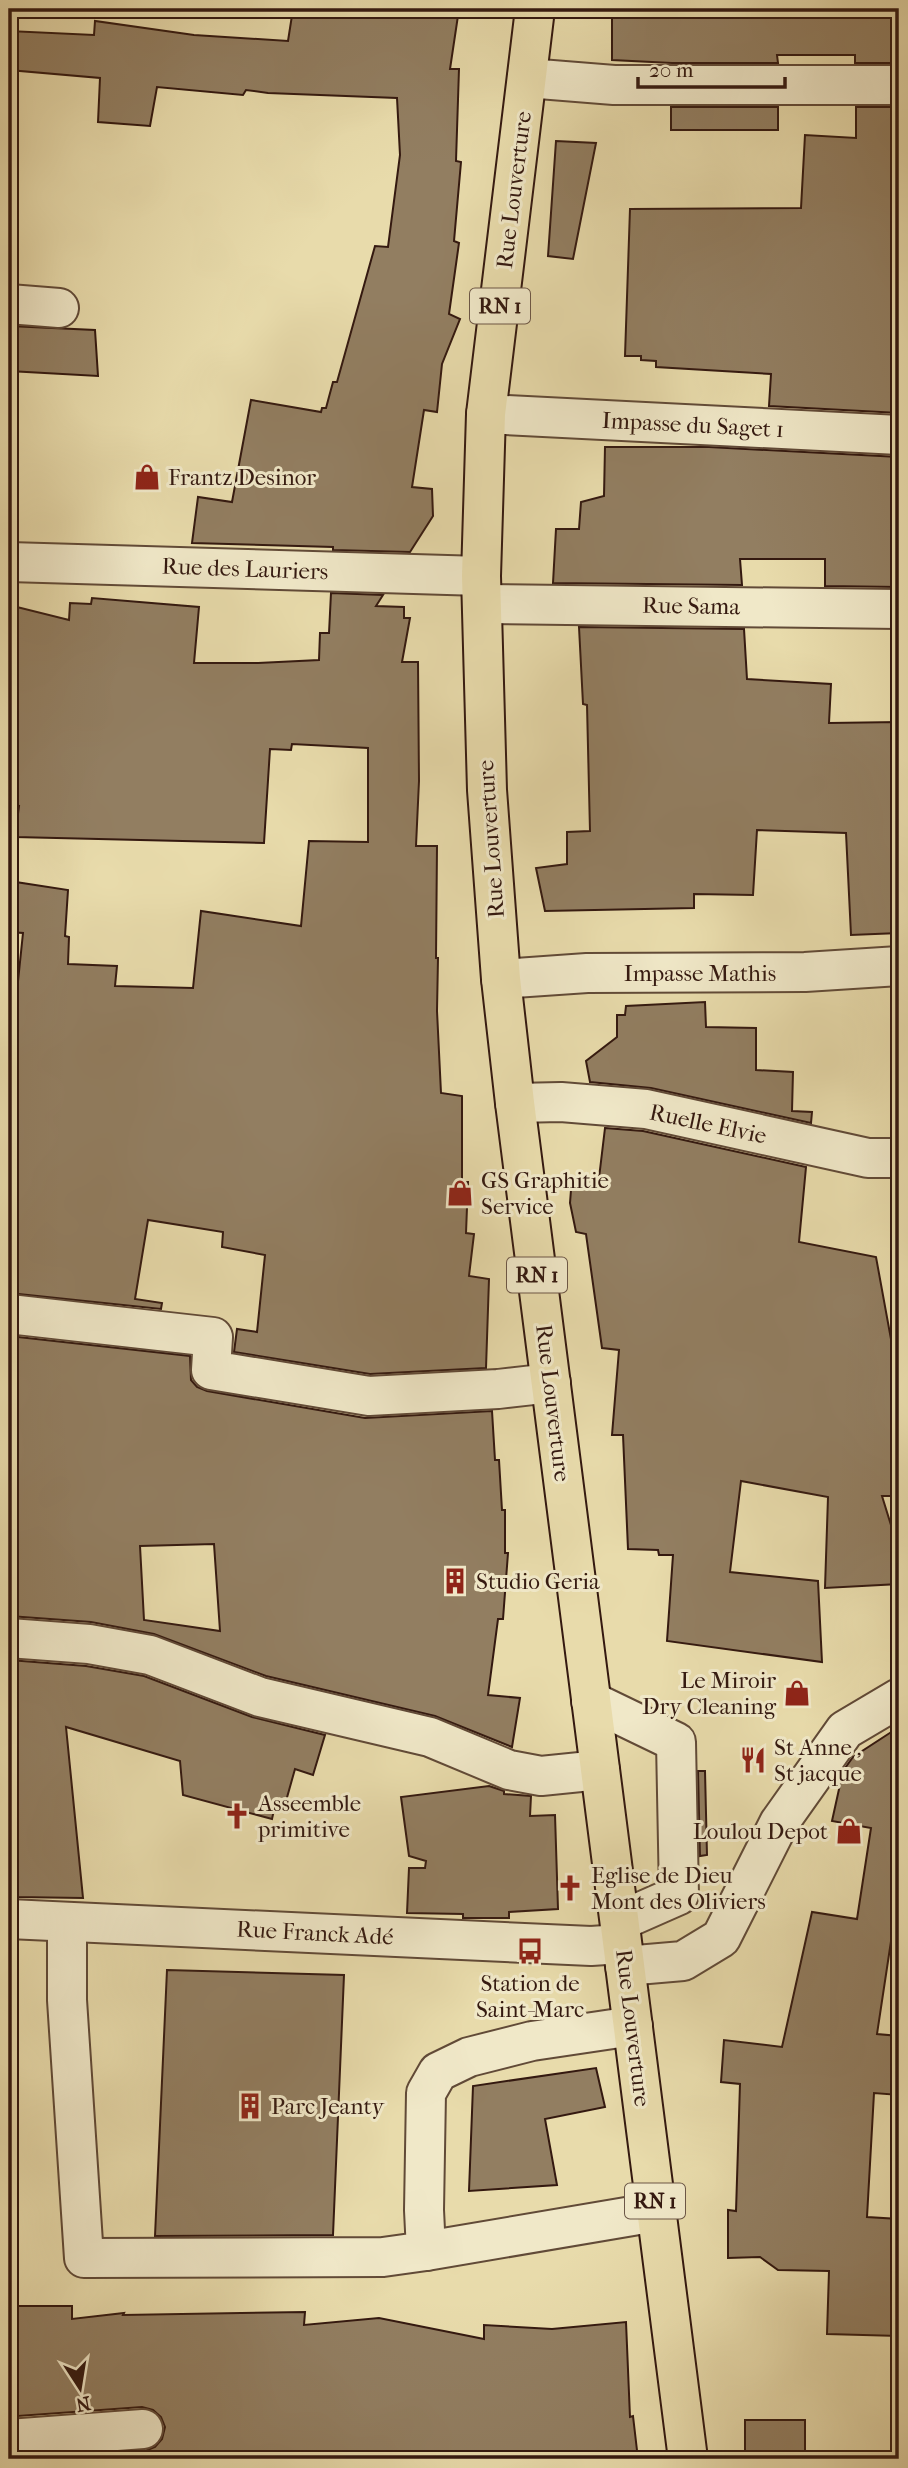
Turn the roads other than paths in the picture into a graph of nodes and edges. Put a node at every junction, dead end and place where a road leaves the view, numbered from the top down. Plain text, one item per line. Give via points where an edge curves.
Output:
1 (535, 9) edge
2 (527, 78) junction
3 (899, 85) edge
4 (9, 304) edge
5 (59, 308) dead end
6 (486, 414) junction
7 (899, 435) edge
8 (9, 562) edge
9 (481, 590) junction
10 (899, 609) edge
11 (899, 967) edge
12 (501, 979) junction
13 (515, 1103) junction
14 (899, 1158) edge
15 (9, 1314) edge
16 (551, 1383) junction
17 (9, 1638) edge
18 (899, 1698) edge
19 (591, 1700) junction
20 (600, 1770) junction
21 (9, 1919) edge
22 (67, 1922) junction
23 (603, 1944) junction
24 (632, 2026) junction
25 (656, 2212) junction
26 (426, 2251) junction
27 (143, 2429) dead end
28 (9, 2439) edge
29 (688, 2459) edge

1 - 2 main road, Rue Louverture / RN 1
2 - 3 street via 614,85
2 - 6 main road, Rue Louverture / RN 1
4 - 5 street
6 - 7 street, Impasse du Saget 1
6 - 9 main road, Rue Louverture / RN 1
8 - 9 street, Rue des Lauriers
9 - 10 street, Rue Sama
9 - 12 main road, Rue Louverture / RN 1 via 486,790
11 - 12 street, Impasse Mathis
12 - 13 main road, Rue Louverture / RN 1
13 - 14 street, Ruelle Elvie via 646,1109 868,1158
13 - 16 main road, Rue Louverture / RN 1
15 - 16 street via 213,1338 211,1370 369,1396
16 - 19 main road, Rue Louverture / RN 1
17 - 20 street via 89,1644 150,1655 260,1697 430,1737 509,1770 541,1776
18 - 23 street, Rue Franck Adé via 845,1730 779,1823 721,1938 683,1961
19 - 20 main road, Rue Louverture / RN 1
19 - 23 street via 676,1742 678,1895
20 - 23 main road, Rue Louverture / RN 1
21 - 22 street, Rue Franck Adé
22 - 23 street, Rue Franck Adé
22 - 26 street via 67,2000 84,2258 383,2257
23 - 24 main road, Rue Louverture / RN 1
24 - 25 main road, Rue Louverture / RN 1
24 - 26 street via 532,2041 469,2057 438,2072 426,2093
25 - 26 street
25 - 29 main road, Rue Louverture / RN 1
27 - 28 street

